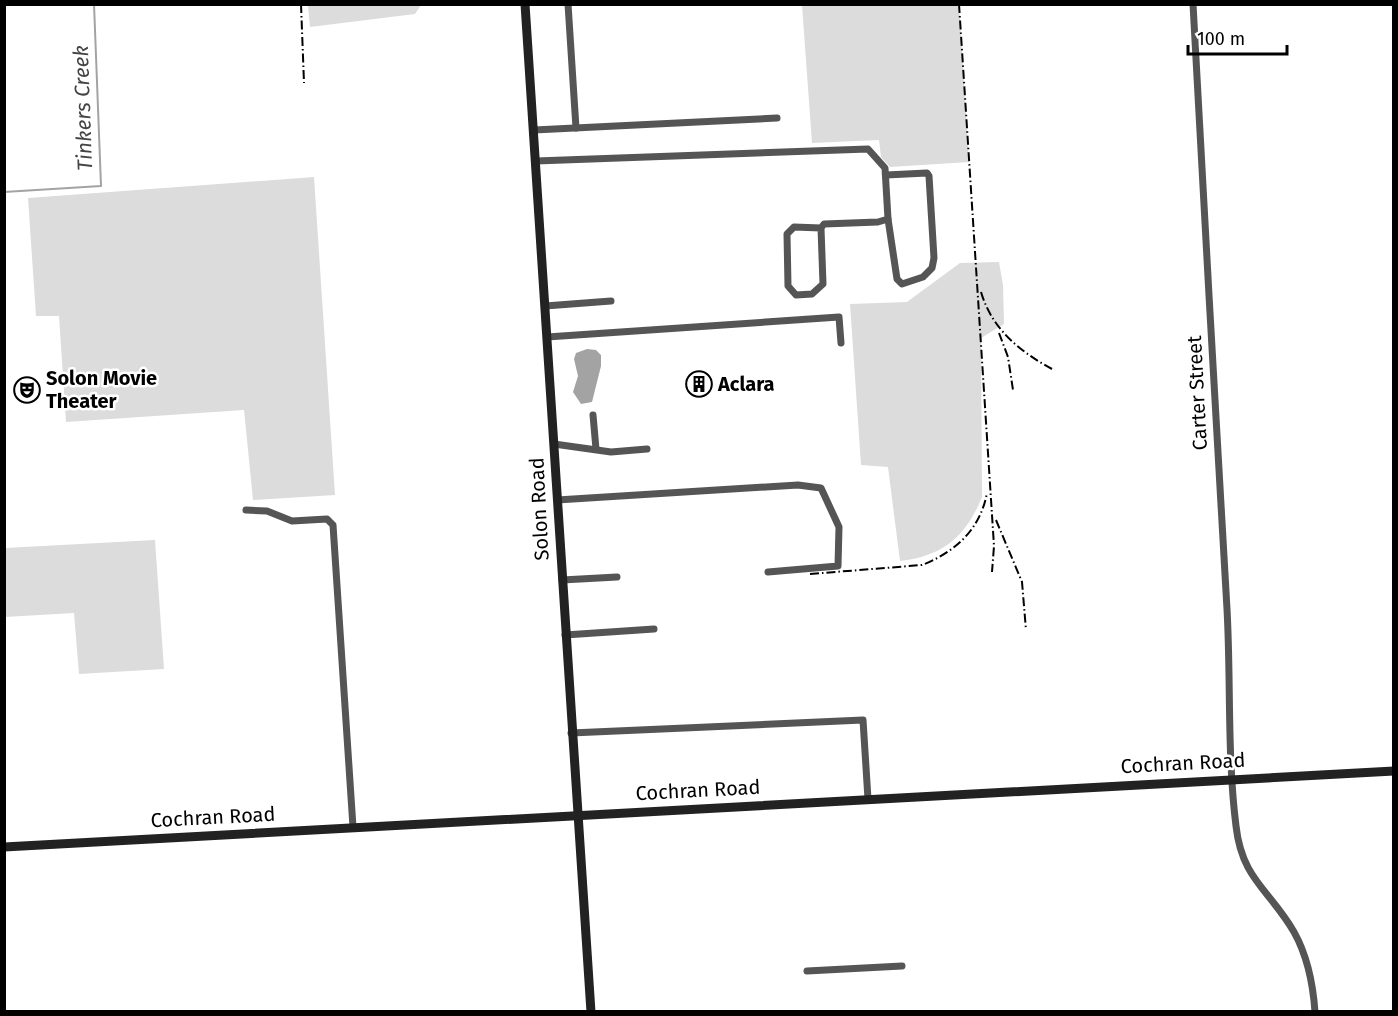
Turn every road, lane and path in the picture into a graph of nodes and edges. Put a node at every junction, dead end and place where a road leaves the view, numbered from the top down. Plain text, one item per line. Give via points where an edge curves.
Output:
1 (525, 4) edge
2 (568, 4) edge
3 (1193, 4) edge
4 (777, 118) dead end
5 (576, 128) junction
6 (534, 130) junction
7 (536, 160) junction
8 (886, 175) junction
9 (888, 219) junction
10 (821, 228) junction
11 (610, 301) dead end
12 (545, 306) junction
13 (547, 337) junction
14 (841, 343) dead end
15 (593, 415) dead end
16 (554, 444) junction
17 (647, 448) dead end
18 (596, 449) junction
19 (556, 500) junction
20 (246, 510) dead end
21 (768, 572) dead end
22 (617, 577) dead end
23 (562, 580) junction
24 (654, 629) dead end
25 (565, 635) junction
26 (571, 733) junction
27 (1394, 771) edge
28 (1233, 779) junction
29 (868, 799) junction
30 (576, 815) junction
31 (353, 827) junction
32 (4, 846) edge
33 (902, 966) dead end
34 (807, 971) dead end
35 (591, 1011) edge
36 (1315, 1011) edge

1 - 6 street, Solon Road
2 - 5 street
3 - 28 street, Carter Street
4 - 5 street
5 - 6 street
6 - 7 street, Solon Road
7 - 8 street via 868,148 885,168
7 - 12 street, Solon Road
8 - 9 street
8 - 9 street via 929,176 934,258 932,268 912,282 902,284 897,279
9 - 10 street
10 - 10 street via 823,284 812,294 796,295 788,286 787,234 794,227
11 - 12 street
12 - 13 street, Solon Road
13 - 14 street via 839,317
13 - 16 street, Solon Road
15 - 18 street
16 - 18 street
16 - 19 street, Solon Road
17 - 18 street via 610,452
19 - 21 street via 798,485 821,488 839,527 838,566
19 - 23 street, Solon Road
20 - 31 street via 267,511 292,521 327,519 333,525
22 - 23 street
23 - 25 street, Solon Road
24 - 25 street
25 - 26 street, Solon Road
26 - 29 street via 863,720
26 - 30 street, Solon Road
27 - 28 street, Cochran Road
28 - 29 street, Cochran Road
28 - 36 street, Carter Street via 1235,824 1244,863 1301,947 1312,980
29 - 30 street, Cochran Road
30 - 31 street, Cochran Road
30 - 35 street, Solon Road
31 - 32 street, Cochran Road
33 - 34 street

